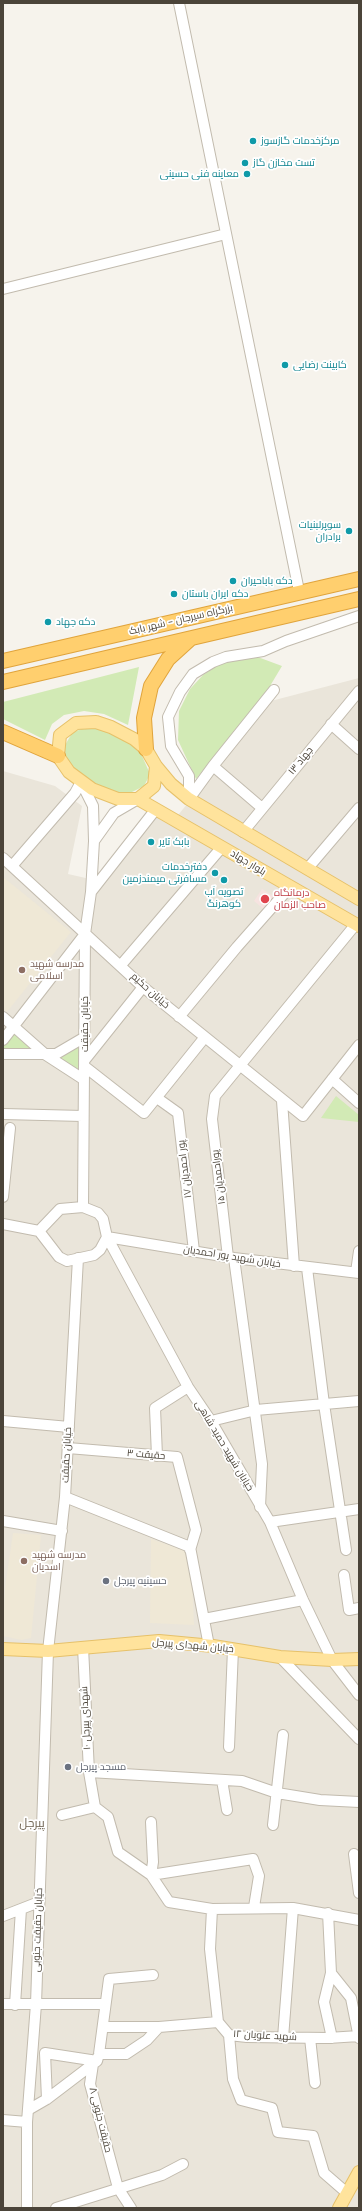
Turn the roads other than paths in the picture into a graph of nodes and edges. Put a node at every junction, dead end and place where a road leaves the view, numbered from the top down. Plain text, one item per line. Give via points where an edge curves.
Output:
1 (179, 3) edge
2 (226, 234) junction
3 (3, 289) edge
4 (359, 579) edge
5 (299, 591) junction
6 (359, 599) edge
7 (359, 616) edge
8 (191, 638) junction
9 (3, 661) edge
10 (3, 682) edge
11 (274, 690) dead end
12 (359, 691) edge
13 (331, 724) junction
14 (3, 732) edge
15 (359, 748) edge
16 (146, 749) junction
17 (58, 756) junction
18 (156, 766) junction
19 (213, 766) junction
20 (81, 782) junction
21 (138, 799) junction
22 (190, 799) junction
23 (262, 808) junction
24 (359, 808) edge
25 (156, 809) junction
26 (243, 832) junction
27 (94, 841) junction
28 (222, 847) junction
29 (3, 858) edge
30 (12, 866) junction
31 (308, 868) junction
32 (290, 887) junction
33 (91, 892) junction
34 (359, 899) edge
35 (358, 925) edge
36 (85, 934) junction
37 (121, 965) junction
38 (144, 987) junction
39 (3, 1017) edge
40 (179, 1017) junction
41 (14, 1026) junction
42 (85, 1037) junction
43 (205, 1037) junction
44 (3, 1040) edge
45 (359, 1045) edge
46 (3, 1054) edge
47 (46, 1055) junction
48 (84, 1063) junction
49 (239, 1065) junction
50 (83, 1078) junction
51 (332, 1079) junction
52 (157, 1098) junction
53 (282, 1101) junction
54 (359, 1103) edge
55 (3, 1114) edge
56 (83, 1116) junction
57 (10, 1128) dead end
58 (3, 1197) edge
59 (84, 1206) junction
60 (3, 1224) edge
61 (39, 1231) junction
62 (106, 1237) junction
63 (194, 1251) junction
64 (359, 1251) edge
65 (78, 1258) junction
66 (231, 1258) junction
67 (294, 1266) junction
68 (307, 1268) junction
69 (358, 1273) edge
70 (188, 1387) junction
71 (359, 1401) edge
72 (324, 1404) junction
73 (256, 1410) junction
74 (3, 1421) edge
75 (211, 1421) junction
76 (69, 1427) junction
77 (68, 1448) junction
78 (157, 1456) junction
79 (65, 1497) junction
80 (260, 1507) junction
81 (359, 1509) edge
82 (341, 1511) junction
83 (3, 1521) edge
84 (270, 1522) junction
85 (62, 1531) junction
86 (190, 1548) junction
87 (346, 1550) dead end
88 (344, 1575) dead end
89 (303, 1600) junction
90 (359, 1608) edge
91 (204, 1619) junction
92 (209, 1646) junction
93 (83, 1647) junction
94 (232, 1649) junction
95 (4, 1651) edge
96 (48, 1651) junction
97 (280, 1657) junction
98 (359, 1659) edge
99 (332, 1660) junction
100 (359, 1696) edge
101 (283, 1735) dead end
102 (358, 1738) edge
103 (229, 1747) dead end
104 (89, 1772) junction
105 (222, 1780) junction
106 (277, 1793) junction
107 (359, 1802) edge
108 (94, 1807) junction
109 (227, 1810) dead end
110 (62, 1815) dead end
111 (151, 1822) dead end
112 (273, 1825) dead end
113 (354, 1854) dead end
114 (151, 1875) junction
115 (359, 1893) edge
116 (39, 1902) junction
117 (254, 1907) junction
118 (293, 1908) junction
119 (212, 1909) junction
120 (21, 1910) junction
121 (328, 1913) junction
122 (3, 1916) edge
123 (359, 1920) edge
124 (331, 1972) junction
125 (152, 1975) dead end
126 (3, 2004) edge
127 (36, 2004) junction
128 (105, 2004) junction
129 (15, 2005) junction
130 (218, 2022) junction
131 (104, 2027) junction
132 (159, 2027) junction
133 (229, 2035) junction
134 (359, 2037) edge
135 (283, 2038) junction
136 (310, 2038) junction
137 (332, 2038) junction
138 (96, 2060) junction
139 (315, 2083) dead end
140 (47, 2099) junction
141 (28, 2110) junction
142 (3, 2120) edge
143 (27, 2122) junction
144 (183, 2164) dead end
145 (359, 2172) edge
146 (118, 2188) junction
147 (347, 2193) junction
148 (27, 2208) edge
149 (56, 2208) edge
150 (131, 2208) edge
151 (339, 2208) edge

1 - 2 street
2 - 3 street
2 - 5 street
4 - 5 highway, بزرگراه سیرجان - شهر بابک
5 - 9 highway, بزرگراه سیرجان - شهر بابک
6 - 8 highway, بزرگراه سیرجان - شهر بابک
7 - 22 street via 263,651 226,657 193,674 180,692 168,717 171,746 189,776
8 - 10 highway, بزرگراه سیرجان - شهر بابک
8 - 16 highway via 168,659 151,686 144,718
11 - 19 street
12 - 13 street, جهاد ۱۳
13 - 15 street
13 - 23 street, جهاد ۱۳
14 - 17 highway
16 - 17 main road via 134,739 111,727 96,722 76,723 60,735
16 - 18 main road
17 - 20 main road via 68,772
18 - 21 main road via 154,786
18 - 22 main road via 171,784
19 - 22 street
19 - 23 street
20 - 21 main road via 103,795 118,799
20 - 27 street, خیابان حقیقت via 93,806
20 - 30 street via 75,794
21 - 25 main road, بلوار جهاد
21 - 27 street via 114,813
22 - 26 main road
23 - 26 street, جهاد ۱۳
24 - 31 street
25 - 28 main road, بلوار جهاد
25 - 33 street
26 - 31 main road
27 - 33 street, خیابان حقیقت
28 - 32 main road, بلوار جهاد
28 - 37 street
29 - 30 street, خیابان حکیم
30 - 36 street, خیابان حکیم
31 - 34 main road
32 - 35 main road, بلوار جهاد
32 - 40 street
33 - 36 street, خیابان حقیقت
35 - 49 street
36 - 37 street, خیابان حکیم
36 - 41 street
36 - 42 street, خیابان حقیقت
37 - 38 street, خیابان حکیم
38 - 40 street, خیابان حکیم
38 - 48 street
39 - 41 street
40 - 43 street, خیابان حکیم
41 - 44 street
41 - 47 street
42 - 47 street via 59,1053
42 - 48 street, خیابان حقیقت
43 - 49 street, خیابان حکیم
43 - 52 street
45 - 51 street
46 - 47 street
47 - 50 street
48 - 50 street, خیابان حقیقت
48 - 52 street via 144,1113
49 - 53 street, خیابان حکیم
49 - 66 street, پوراحمدیان ۱۵ via 215,1096 212,1119
50 - 56 street, خیابان حقیقت
51 - 53 street, خیابان حکیم via 303,1116
51 - 54 street
52 - 63 street, پور احمدیان ۱۷ via 178,1113
53 - 67 street
55 - 56 street
56 - 59 street, خیابان حقیقت
57 - 58 street
59 - 61 street via 60,1209
59 - 62 street via 98,1213 103,1219
60 - 61 street
61 - 65 street via 59,1257 67,1261
62 - 63 street, خیابان شهید پور احمدیان
62 - 65 street via 100,1250 94,1255
62 - 70 street, خیابان شهید حمید شاهی
63 - 66 street, خیابان شهید پور احمدیان
64 - 69 street
65 - 76 street, خیابان حقیقت
66 - 67 street, خیابان شهید پور احمدیان
66 - 73 street, پوراحمدیان ۱۵
67 - 68 street, خیابان شهید پور احمدیان
68 - 69 street, خیابان شهید پور احمدیان
68 - 72 street
70 - 75 street, خیابان شهید حمید شاهی
70 - 78 street via 155,1408
71 - 72 street
72 - 73 street
72 - 82 street
73 - 75 street
73 - 80 street, پوراحمدیان ۱۵ via 262,1464
74 - 76 street
75 - 80 street, خیابان شهید حمید شاهی
76 - 77 street, خیابان حقیقت
77 - 78 street, حقیقت ۳
77 - 79 street, خیابان حقیقت
78 - 86 street, حقیقت ۳ via 177,1457 196,1530
79 - 85 street, خیابان حقیقت
79 - 86 street
80 - 84 street, خیابان شهید حمید شاهی
81 - 82 street
82 - 84 street
82 - 87 street
83 - 85 street
84 - 89 street, خیابان شهید حمید شاهی
85 - 96 street, خیابان حقیقت
86 - 91 street
88 - 90 street via 349,1610
89 - 91 street
89 - 99 street, خیابان شهید حمید شاهی
91 - 92 street
92 - 93 main road, خیابان شهدای پیرجل via 159,1641
92 - 94 main road, خیابان شهدای پیرجل
93 - 96 main road, خیابان شهدای پیرجل
93 - 104 street, شهدای پیرجل ۱۰
94 - 97 main road, خیابان شهدای پیرجل
94 - 103 street
95 - 96 main road, خیابان شهدای پیرجل
96 - 116 street, خیابان حقیقت جنوبی
97 - 99 main road, خیابان شهدای پیرجل
97 - 102 street
98 - 99 main road, خیابان شهدای پیرجل
99 - 100 street, خیابان شهید حمید شاهی
101 - 106 street
104 - 105 street
104 - 108 street, شهدای پیرجل ۱۰
105 - 106 street via 242,1781
105 - 109 street
106 - 107 street via 320,1800
106 - 112 street
108 - 110 street
108 - 114 street via 108,1817 118,1852
111 - 114 street
113 - 115 street
114 - 117 street via 253,1860 259,1876
114 - 119 street via 169,1902
116 - 120 street
116 - 127 street, خیابان حقیقت جنوبی
117 - 118 street
117 - 119 street
118 - 121 street
118 - 135 street
119 - 130 street via 210,1949
120 - 122 street
120 - 129 street
121 - 123 street
121 - 124 street
124 - 134 street via 351,1998
124 - 137 street via 324,2002
125 - 128 street, حقیقت جنوبی ۸ via 109,1978
126 - 129 street
127 - 128 street
127 - 129 street
127 - 141 street, خیابان حقیقت جنوبی
128 - 131 street, حقیقت جنوبی ۸
130 - 132 street
130 - 133 street, شهید علویان ۱۲
131 - 132 street
131 - 138 street, حقیقت جنوبی ۸
132 - 138 street via 147,2040 126,2054
133 - 135 street, شهید علویان ۱۲
133 - 147 street via 233,2079 241,2100 272,2108 278,2132 313,2136 324,2173
134 - 137 street, شهید علویان ۱۲
135 - 136 street, شهید علویان ۱۲
136 - 137 street, شهید علویان ۱۲
136 - 139 street
138 - 140 street
138 - 140 street via 45,2054
138 - 146 street, حقیقت جنوبی ۸ via 90,2084
140 - 141 street
141 - 143 street, خیابان حقیقت جنوبی
142 - 143 street
143 - 148 street, خیابان حقیقت جنوبی
144 - 146 street via 162,2175
145 - 147 main road
146 - 149 street
146 - 150 street, حقیقت جنوبی ۸
147 - 151 main road

